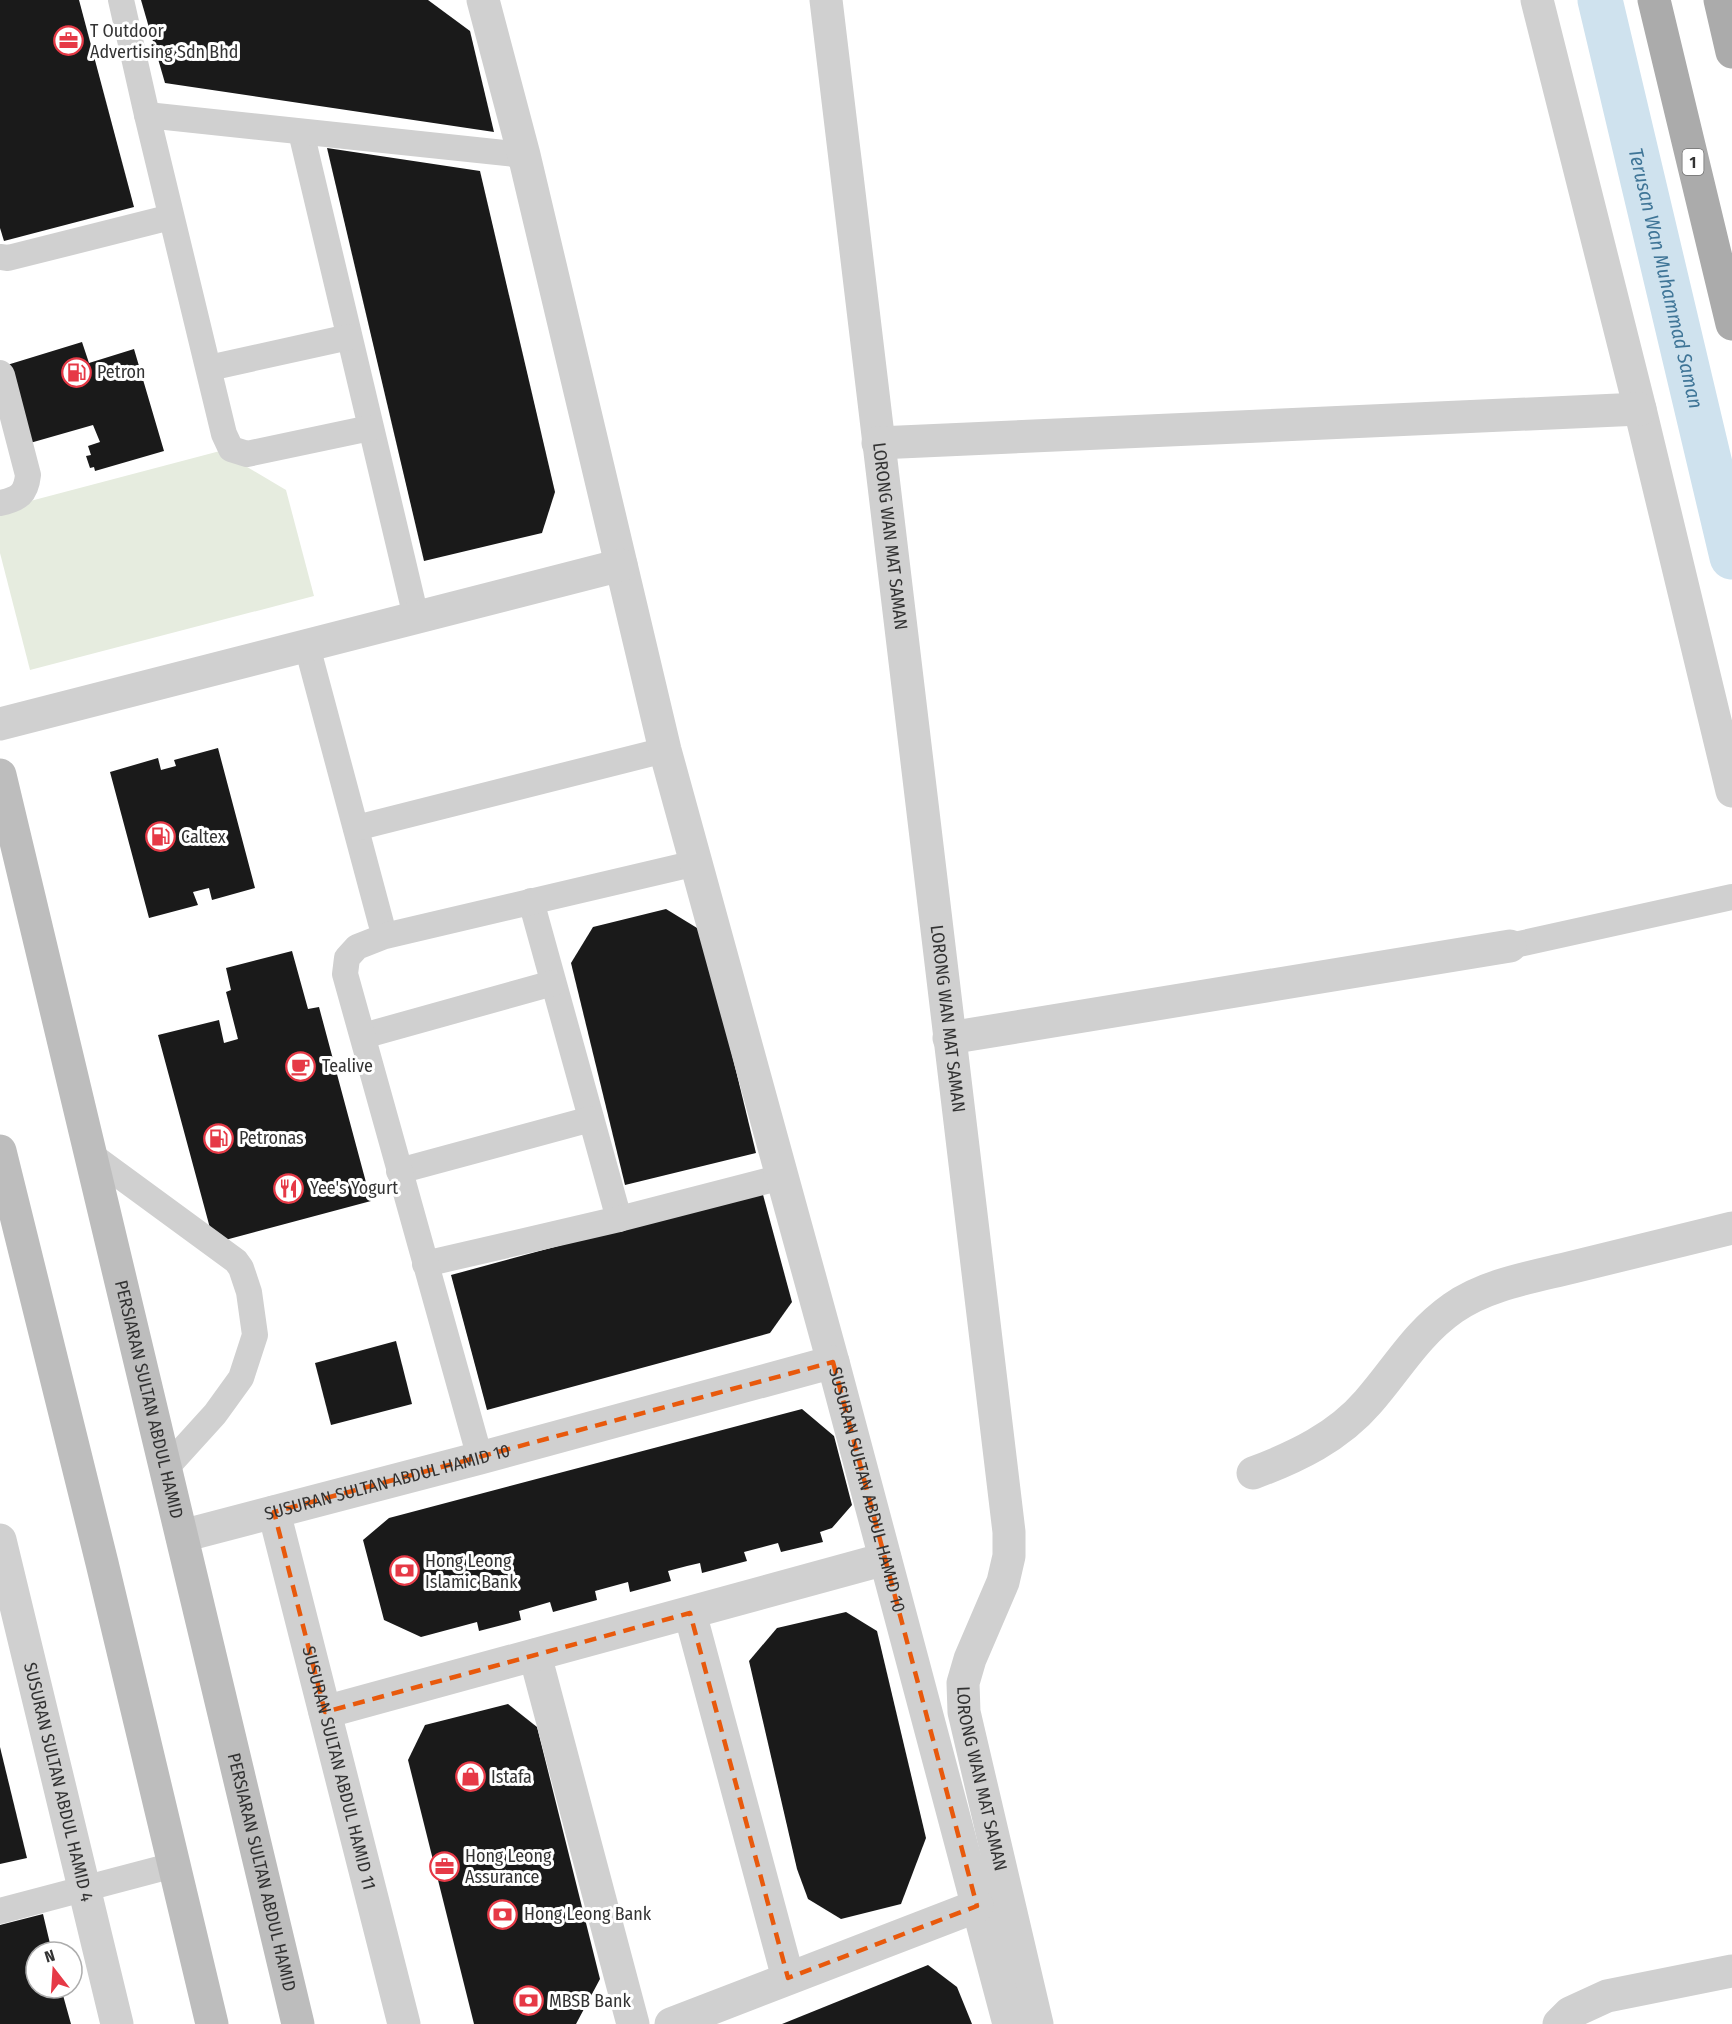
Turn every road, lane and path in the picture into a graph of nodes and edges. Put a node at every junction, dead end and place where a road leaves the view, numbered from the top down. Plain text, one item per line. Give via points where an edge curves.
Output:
1 (122, 0) edge
2 (483, 0) edge
3 (826, 0) edge
4 (1537, 0) edge
5 (1654, 0) edge
6 (1720, 0) edge
7 (1732, 52) edge
8 (147, 115) junction
9 (301, 132) junction
10 (524, 155) junction
11 (171, 217) junction
12 (0, 257) edge
13 (1732, 324) edge
14 (349, 338) junction
15 (208, 368) junction
16 (0, 373) edge
17 (1640, 409) junction
18 (370, 428) junction
19 (878, 443) junction
20 (0, 503) edge
21 (621, 565) junction
22 (416, 617) junction
23 (307, 646) junction
24 (0, 724) edge
25 (665, 750) junction
26 (0, 775) edge
27 (1732, 791) edge
28 (356, 828) junction
29 (696, 863) junction
30 (1732, 897) edge
31 (531, 902) junction
32 (381, 923) dead end
33 (1510, 946) joint
34 (553, 983) junction
35 (363, 1036) junction
36 (949, 1038) junction
37 (591, 1119) junction
38 (0, 1151) edge
39 (90, 1154) junction
40 (399, 1171) junction
41 (782, 1177) junction
42 (619, 1219) junction
43 (1732, 1228) edge
44 (425, 1264) junction
45 (833, 1362) junction
46 (480, 1458) junction
47 (166, 1468) junction
48 (1253, 1473) dead end
49 (274, 1512) junction
50 (182, 1536) junction
51 (0, 1540) edge
52 (885, 1559) junction
53 (690, 1612) junction
54 (536, 1655) junction
55 (325, 1712) junction
56 (174, 1865) junction
57 (84, 1889) junction
58 (977, 1906) junction
59 (0, 1911) edge
60 (1732, 1971) edge
61 (788, 1978) junction
62 (117, 2024) edge
63 (212, 2024) edge
64 (298, 2024) edge
65 (404, 2024) edge
66 (633, 2024) edge
67 (671, 2024) edge
68 (1009, 2024) edge
69 (1037, 2024) edge
70 (1559, 2024) edge

1 - 8 lane
2 - 10 street
3 - 19 street, LORONG WAN MAT SAMAN
4 - 17 street
5 - 13 main road, 1
6 - 7 main road
8 - 9 lane
8 - 11 lane
9 - 10 lane
9 - 14 lane
10 - 21 street
11 - 12 lane
11 - 15 lane
14 - 15 lane
14 - 18 lane
15 - 18 lane via 231,449 247,454
16 - 20 lane via 28,475 22,493
17 - 19 street
17 - 27 street
18 - 22 lane
19 - 36 street, LORONG WAN MAT SAMAN
21 - 22 street
21 - 25 street
22 - 23 street
23 - 24 street
23 - 28 lane
25 - 28 lane
25 - 29 street
26 - 39 main road, PERSIARAN SULTAN ABDUL HAMID
28 - 32 lane
29 - 31 lane
29 - 41 street
30 - 33 lane
31 - 34 lane
31 - 35 lane via 385,936 357,947 347,958 345,974
33 - 36 street
34 - 35 lane
34 - 37 lane
35 - 40 lane
36 - 69 street, LORONG WAN MAT SAMAN via 1009,1556 1003,1582 963,1683 964,1712
37 - 40 lane
37 - 42 lane
38 - 56 main road
39 - 47 main road, PERSIARAN SULTAN ABDUL HAMID
39 - 47 lane via 236,1261 249,1292 255,1335 241,1378 215,1414
40 - 44 lane
41 - 42 lane
41 - 45 street
42 - 44 lane
43 - 48 street via 1509,1283 1456,1306 1432,1324 1367,1404 1341,1428 1286,1461
44 - 46 lane
45 - 46 street, SUSURAN SULTAN ABDUL HAMID 10
45 - 52 street, SUSURAN SULTAN ABDUL HAMID 10
46 - 49 street, SUSURAN SULTAN ABDUL HAMID 10
47 - 50 main road, PERSIARAN SULTAN ABDUL HAMID
49 - 50 street, SUSURAN SULTAN ABDUL HAMID 10
49 - 55 street, SUSURAN SULTAN ABDUL HAMID 11
50 - 64 main road, PERSIARAN SULTAN ABDUL HAMID
51 - 57 street, SUSURAN SULTAN ABDUL HAMID 4
52 - 53 street
52 - 58 street, SUSURAN SULTAN ABDUL HAMID 10
53 - 54 street
53 - 61 street
54 - 55 street
54 - 66 street
55 - 65 street, SUSURAN SULTAN ABDUL HAMID 11
56 - 57 lane
56 - 63 main road
57 - 59 lane
57 - 62 street, SUSURAN SULTAN ABDUL HAMID 4
58 - 61 street
58 - 68 street, SUSURAN SULTAN ABDUL HAMID 10
60 - 70 street via 1607,1996 1570,2013
61 - 67 street

